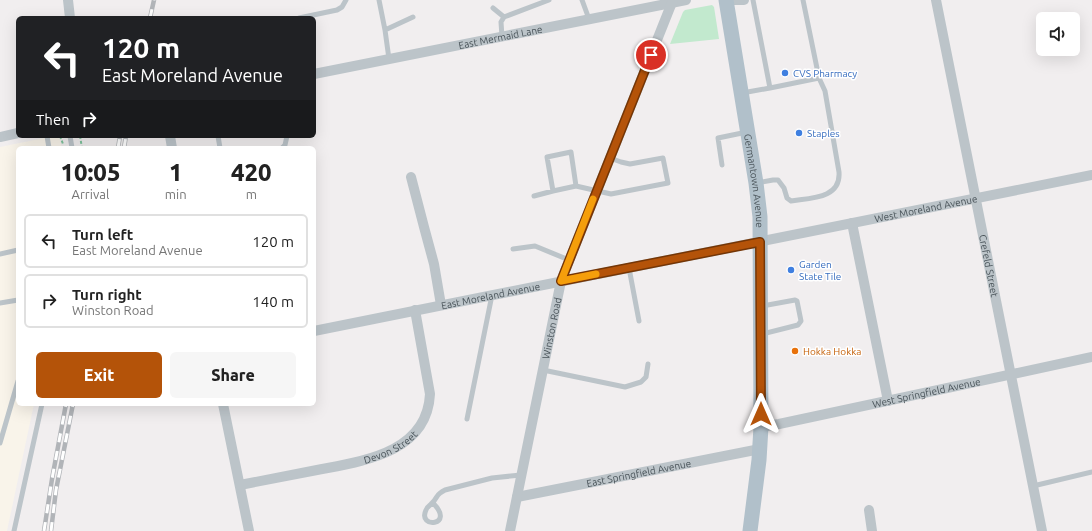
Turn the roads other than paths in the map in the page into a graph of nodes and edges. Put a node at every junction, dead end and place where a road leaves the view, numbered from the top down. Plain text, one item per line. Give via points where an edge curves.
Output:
1 (68, 0) edge
2 (346, 0) edge
3 (379, 0) edge
4 (549, 0) edge
5 (582, 0) edge
6 (686, 0) edge
7 (726, 0) edge
8 (733, 0) edge
9 (744, 0) edge
10 (753, 0) edge
11 (804, 0) edge
12 (936, 0) edge
13 (673, 1) edge
14 (493, 8) dead end
15 (70, 16) edge
16 (308, 16) edge
17 (413, 17) dead end
18 (504, 17) junction
19 (589, 19) junction
20 (385, 30) junction
21 (502, 36) junction
22 (389, 59) junction
23 (316, 74) edge
24 (819, 78) junction
25 (770, 88) junction
26 (742, 93) junction
27 (748, 132) junction
28 (16, 133) edge
29 (0, 137) edge
30 (610, 158) junction
31 (722, 165) dead end
32 (1092, 175) edge
33 (411, 177) dead end
34 (756, 183) junction
35 (576, 186) junction
36 (553, 191) junction
37 (597, 191) junction
38 (534, 196) dead end
39 (975, 198) junction
40 (852, 223) junction
41 (760, 242) junction
42 (513, 249) dead end
43 (16, 250) edge
44 (0, 254) edge
45 (569, 260) junction
46 (629, 268) junction
47 (561, 281) junction
48 (492, 295) junction
49 (16, 300) edge
50 (0, 303) edge
51 (441, 305) junction
52 (761, 307) junction
53 (414, 310) junction
54 (640, 321) dead end
55 (316, 331) edge
56 (761, 334) junction
57 (1092, 357) edge
58 (648, 364) dead end
59 (542, 370) junction
60 (1010, 375) junction
61 (16, 388) edge
62 (888, 401) junction
63 (42, 406) edge
64 (223, 406) edge
65 (468, 419) dead end
66 (761, 427) junction
67 (0, 443) edge
68 (760, 449) junction
69 (1092, 472) edge
70 (521, 475) junction
71 (240, 485) junction
72 (1033, 486) junction
73 (517, 497) junction
74 (433, 503) dead end
75 (869, 510) dead end
76 (14, 531) edge
77 (249, 531) edge
78 (510, 531) edge
79 (750, 531) edge
80 (872, 531) edge
81 (1042, 531) edge

1 - 15 street
2 - 16 lane via 337,10
3 - 20 lane
4 - 18 lane
5 - 19 lane
6 - 13 street, East Mermaid Lane
7 - 26 main road, Germantown Avenue
8 - 9 street
10 - 25 lane
11 - 24 lane
12 - 39 street, Crefeld Street
13 - 19 street, East Mermaid Lane
13 - 30 street, Winston Road
14 - 18 lane
17 - 20 lane
18 - 21 lane via 501,22
19 - 21 street, East Mermaid Lane
20 - 22 lane
21 - 22 street, East Mermaid Lane
22 - 23 street, East Mermaid Lane
24 - 25 lane
24 - 34 lane via 825,91 839,172 838,185 824,195 791,201 778,180
25 - 26 lane
26 - 27 main road, Germantown Avenue
27 - 31 lane via 718,138
27 - 34 main road, Germantown Avenue
28 - 29 street
30 - 37 street, Winston Road
30 - 37 lane via 630,164 663,158 668,183 611,194
32 - 39 street, West Moreland Avenue
33 - 51 street via 434,264
34 - 41 main road, Germantown Avenue
35 - 36 lane
35 - 36 lane via 571,152 547,157
35 - 37 lane
36 - 38 lane
37 - 45 street, Winston Road
39 - 40 street, West Moreland Avenue
39 - 60 street, Crefeld Street
40 - 41 street, West Moreland Avenue
40 - 62 street
41 - 46 street, East Moreland Avenue
41 - 52 main road, Germantown Avenue
42 - 45 lane via 535,246
43 - 44 lane
45 - 47 street, Winston Road
46 - 47 street, East Moreland Avenue
46 - 54 lane
47 - 48 street, East Moreland Avenue
47 - 59 street, Winston Road
48 - 51 street, East Moreland Avenue
48 - 65 lane
49 - 50 lane
51 - 53 street, East Moreland Avenue
52 - 56 main road, Germantown Avenue
52 - 56 lane via 795,300 801,321 798,325
53 - 55 street, East Moreland Avenue
53 - 71 street, Devon Street via 430,394 426,415 414,434 397,447 361,461
56 - 66 main road, Germantown Avenue
57 - 60 street, West Springfield Avenue
58 - 59 lane via 646,378 625,387
59 - 70 street, Winston Road
60 - 62 street, West Springfield Avenue
60 - 72 street, Crefeld Street
61 - 67 lane
62 - 66 street, West Springfield Avenue
63 - 76 lane
64 - 71 street
66 - 68 main road, Germantown Avenue
68 - 73 street, East Springfield Avenue
68 - 79 main road, Germantown Avenue
69 - 72 lane
70 - 73 street, Winston Road
70 - 74 lane via 492,478 445,490 439,493
71 - 77 street
72 - 81 street, Crefeld Street
73 - 78 street, Winston Road
75 - 80 street

